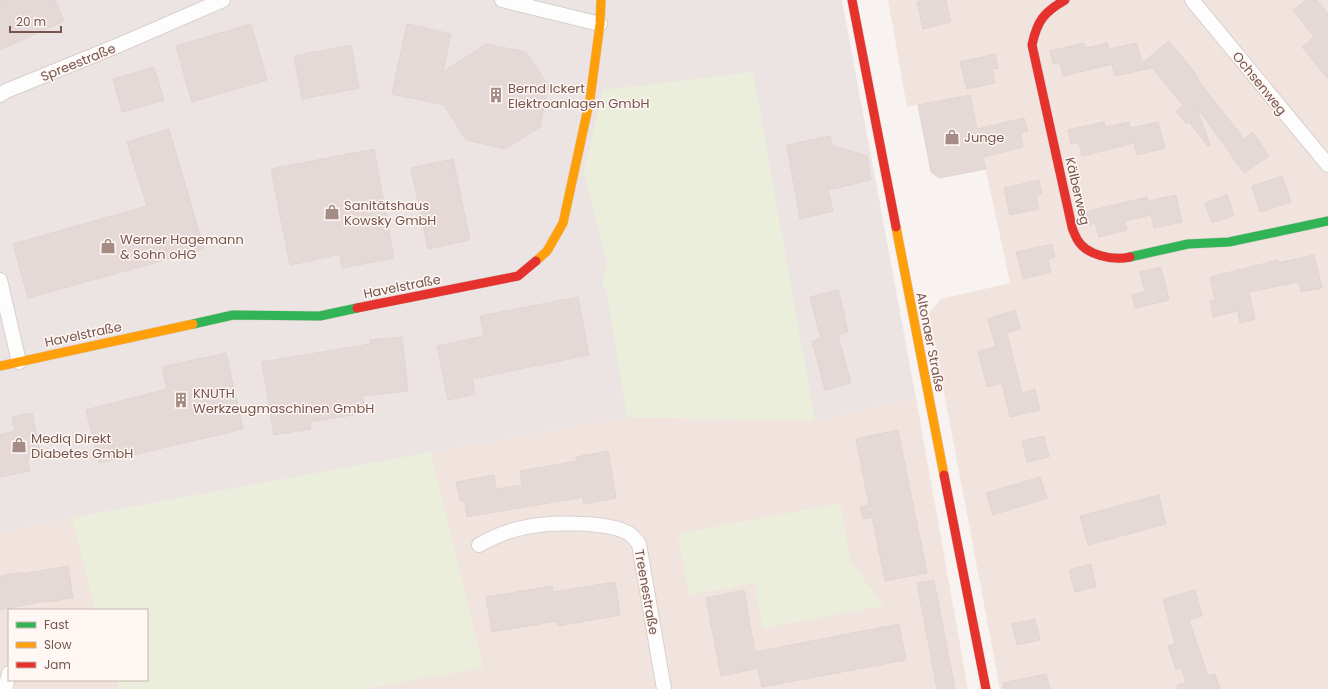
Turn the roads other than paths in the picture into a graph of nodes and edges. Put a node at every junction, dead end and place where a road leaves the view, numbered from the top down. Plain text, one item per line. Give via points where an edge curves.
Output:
1 (223, 0) edge
2 (502, 0) edge
3 (601, 0) edge
4 (852, 0) edge
5 (1065, 0) edge
6 (1192, 0) edge
7 (600, 24) junction
8 (0, 95) edge
9 (1328, 165) edge
10 (1328, 221) edge
11 (0, 280) edge
12 (19, 362) junction
13 (0, 366) edge
14 (479, 544) dead end
15 (8, 677) edge
16 (5, 689) edge
17 (664, 689) edge
18 (986, 689) edge

1 - 8 street, Spreestraße
2 - 7 street
3 - 7 street, Havelstraße
4 - 18 street, Altonaer Straße
5 - 10 street, Kälberweg via 1052,6 1040,18 1032,45 1072,227 1077,240 1088,250 1100,256 1122,259 1188,244 1230,242
6 - 9 street, Ochsenweg
7 - 12 street, Havelstraße via 590,99 563,223 547,251 518,276 320,316 233,315
11 - 12 street
12 - 13 street, Havelstraße
14 - 17 street, Treenestraße via 499,534 543,524 604,526 627,532 634,537 639,544
15 - 16 street

